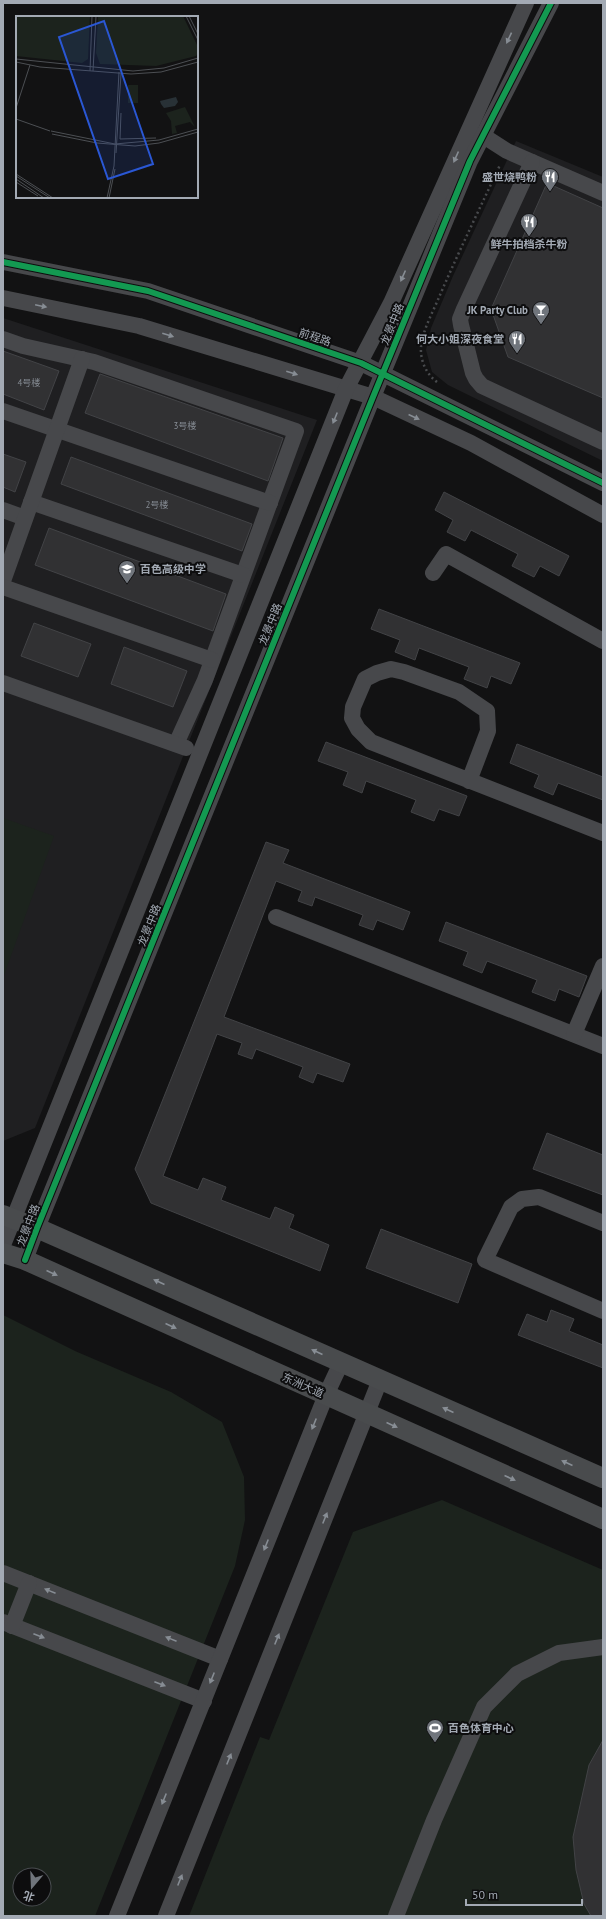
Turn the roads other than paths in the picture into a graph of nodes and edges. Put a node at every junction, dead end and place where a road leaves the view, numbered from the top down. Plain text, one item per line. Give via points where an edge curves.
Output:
1 (526, 3) edge
2 (551, 3) edge
3 (482, 135) junction
4 (532, 162) junction
5 (603, 193) edge
6 (3, 262) edge
7 (3, 298) edge
8 (3, 339) edge
9 (82, 359) junction
10 (360, 363) junction
11 (383, 373) junction
12 (346, 389) junction
13 (372, 397) junction
14 (3, 411) edge
15 (57, 429) junction
16 (603, 442) edge
17 (602, 478) edge
18 (31, 502) junction
19 (270, 503) junction
20 (3, 510) edge
21 (603, 515) edge
22 (26, 518) junction
23 (433, 573) dead end
24 (243, 575) junction
25 (3, 581) edge
26 (3, 587) edge
27 (603, 641) edge
28 (212, 660) junction
29 (3, 683) edge
30 (469, 781) junction
31 (603, 833) edge
32 (276, 917) dead end
33 (603, 966) edge
34 (574, 1034) junction
35 (603, 1046) edge
36 (8, 1217) edge
37 (603, 1223) edge
38 (37, 1228) junction
39 (3, 1244) edge
40 (3, 1253) edge
41 (25, 1260) junction
42 (603, 1310) edge
43 (341, 1363) junction
44 (380, 1380) junction
45 (326, 1395) junction
46 (367, 1414) junction
47 (603, 1478) edge
48 (603, 1519) edge
49 (3, 1573) edge
50 (29, 1583) junction
51 (8, 1624) edge
52 (603, 1647) edge
53 (220, 1659) junction
54 (204, 1701) junction
55 (117, 1916) edge
56 (166, 1916) edge
57 (396, 1916) edge

1 -> 10 street, 龙景中路 via 391,303
2 - 3 street, 龙景中路
3 - 4 street via 507,151
3 - 11 street, 龙景中路
4 - 5 street
4 - 16 street via 460,318 466,345 476,379 482,386
6 - 10 street, 前程路 via 148,291
7 -> 12 street via 139,326
8 - 9 street
9 - 15 street
9 - 19 street via 296,432
10 - 11 street, 前程路
10 - 12 street, 龙景中路
11 - 13 street, 龙景中路
11 - 17 street, 前程路
12 - 13 street
12 -> 36 street, 龙景中路
13 -> 21 street via 471,443
13 - 38 street, 龙景中路
14 - 15 street
15 - 18 street
15 - 19 street
18 - 22 street
18 - 24 street
19 - 24 street
20 - 22 street
22 - 25 street
23 - 27 street via 446,554
24 - 28 street
26 - 28 street
28 - 29 street via 181,746
30 - 30 street via 370,742 352,718 353,707 364,679 391,669 404,672 459,692 487,711 488,731
30 - 31 street
32 - 34 street
33 - 34 street
34 - 35 street
36 - 38 main road
36 - 39 street, 龙景中路
37 - 42 street via 539,1197 522,1198 511,1207 485,1260
38 - 41 street, 龙景中路
43 -> 38 main road
40 - 41 main road, 东洲大道
41 -> 45 main road, 东洲大道
43 - 44 main road
43 - 45 street
44 - 46 street
47 -> 44 main road
45 - 46 main road, 东洲大道
45 -> 53 street
46 -> 48 main road, 东洲大道
56 -> 46 street
49 - 50 street
50 - 51 street
53 -> 50 street
51 -> 54 street
52 - 57 street via 559,1653 517,1674 484,1707 434,1820
53 -> 54 street
54 -> 55 street

